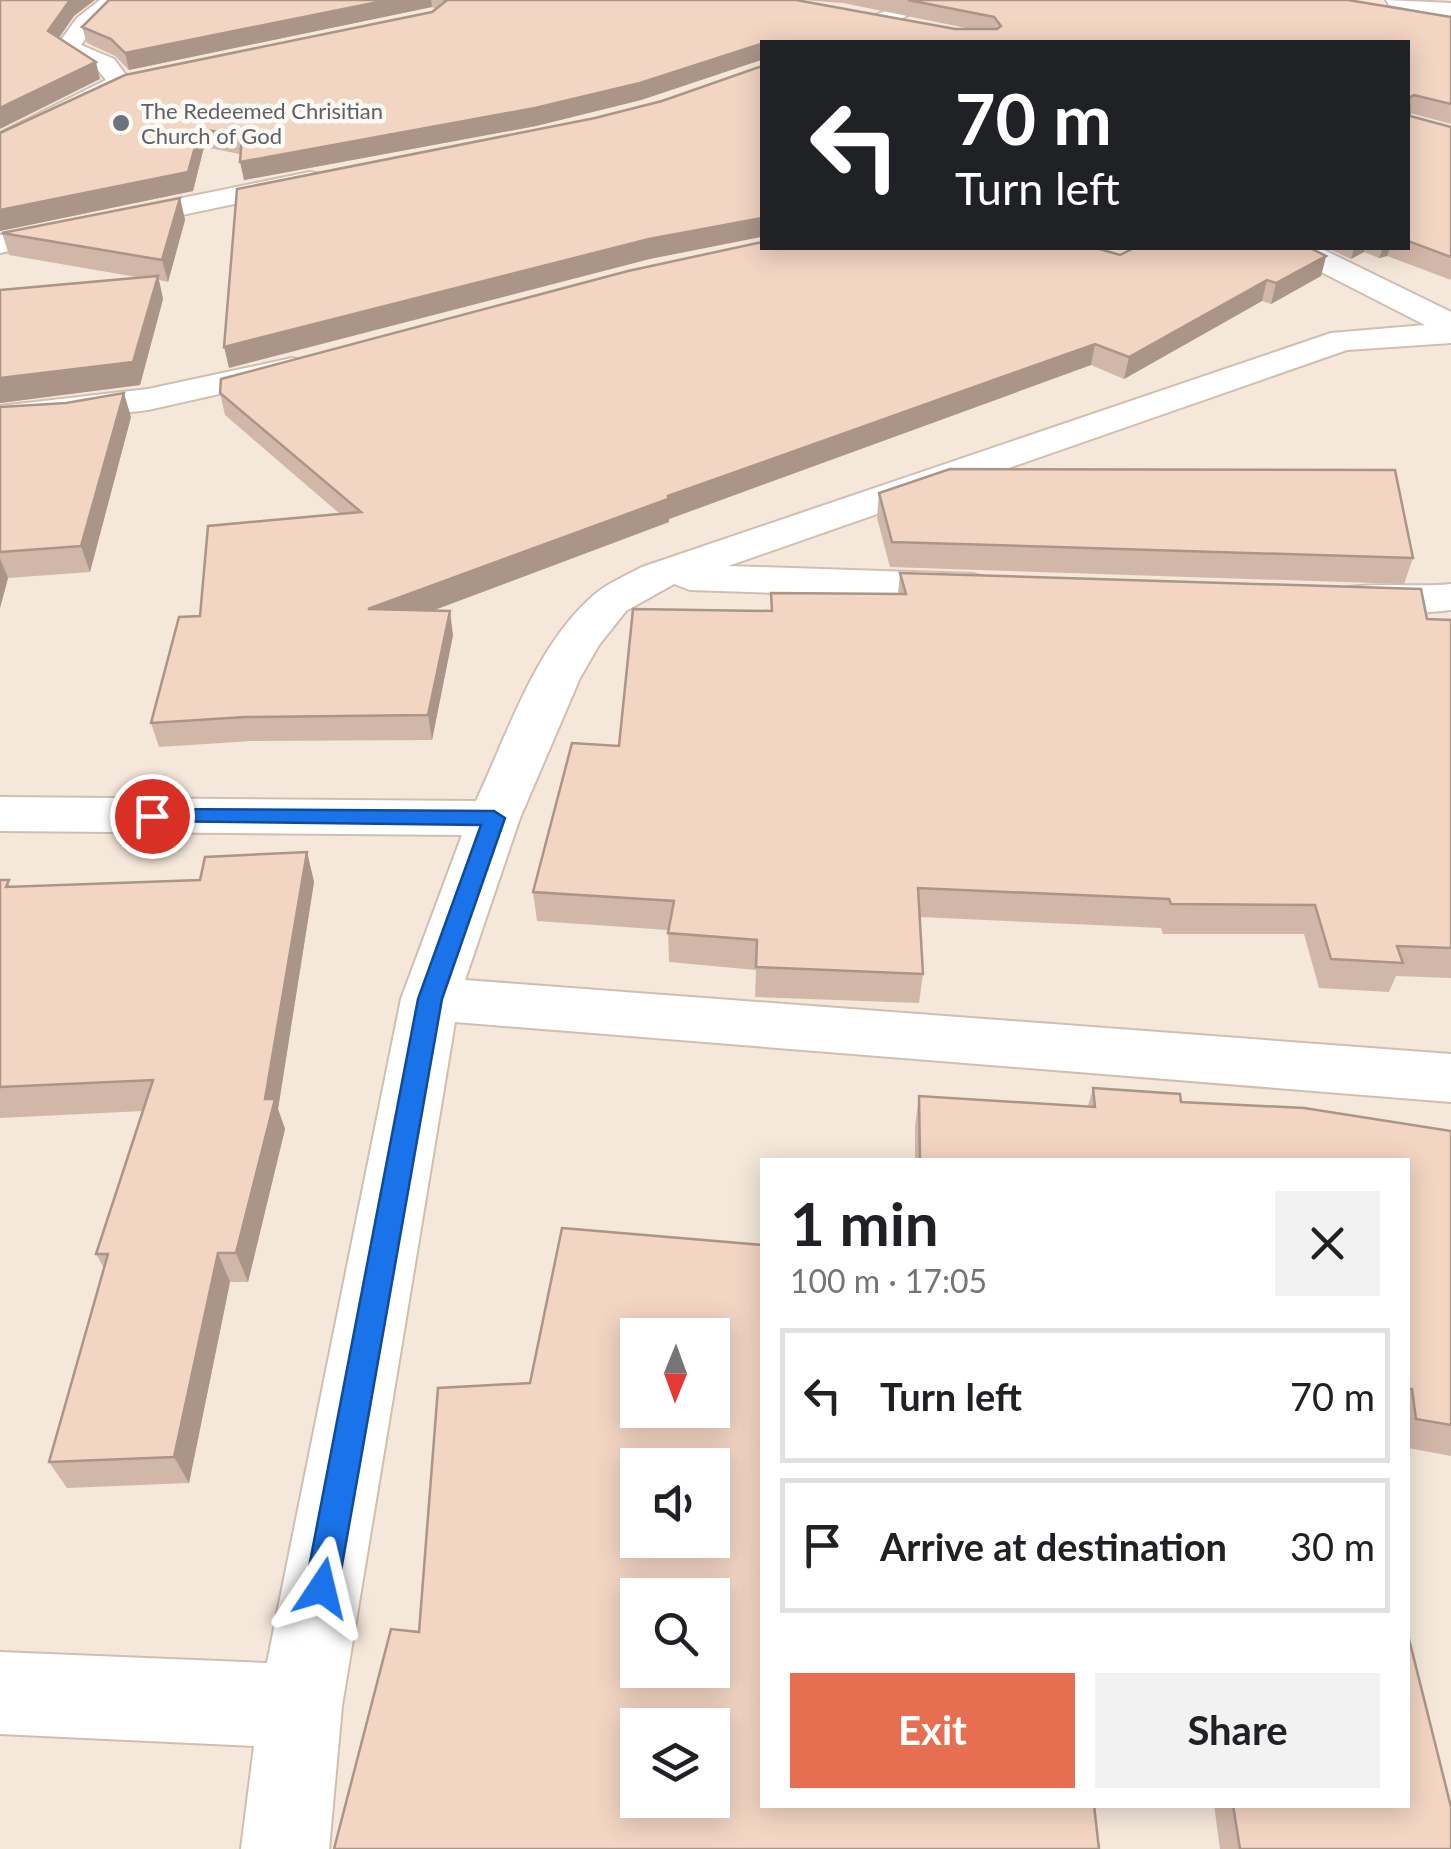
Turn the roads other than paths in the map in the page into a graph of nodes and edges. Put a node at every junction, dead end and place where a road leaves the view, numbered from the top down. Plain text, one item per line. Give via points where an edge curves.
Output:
1 (114, 0) edge
2 (931, 0) edge
3 (1397, 0) edge
4 (1451, 10) edge
5 (833, 11) edge
6 (884, 20) junction
7 (917, 27) edge
8 (835, 40) edge
9 (0, 142) edge
10 (331, 176) edge
11 (0, 244) edge
12 (1301, 250) edge
13 (1451, 324) edge
14 (1451, 333) edge
15 (322, 360) edge
16 (0, 417) edge
17 (657, 576) junction
18 (1013, 588) edge
19 (1451, 597) edge
20 (1309, 598) edge
21 (0, 814) edge
22 (494, 818) junction
23 (430, 999) junction
24 (1451, 1078) edge
25 (0, 1692) edge
26 (300, 1706) junction
27 (285, 1849) edge

1 - 9 street via 68,47 130,81
2 - 6 street
3 - 4 street
5 - 6 street
6 - 7 street
6 - 8 street
10 - 11 street
12 - 13 street
14 - 17 street via 1343,340
15 - 16 street via 228,386
17 - 18 street
17 - 22 street via 611,602 579,640
19 - 20 street
21 - 22 street
22 - 23 street
23 - 24 street
23 - 26 street
25 - 26 street
26 - 27 street

